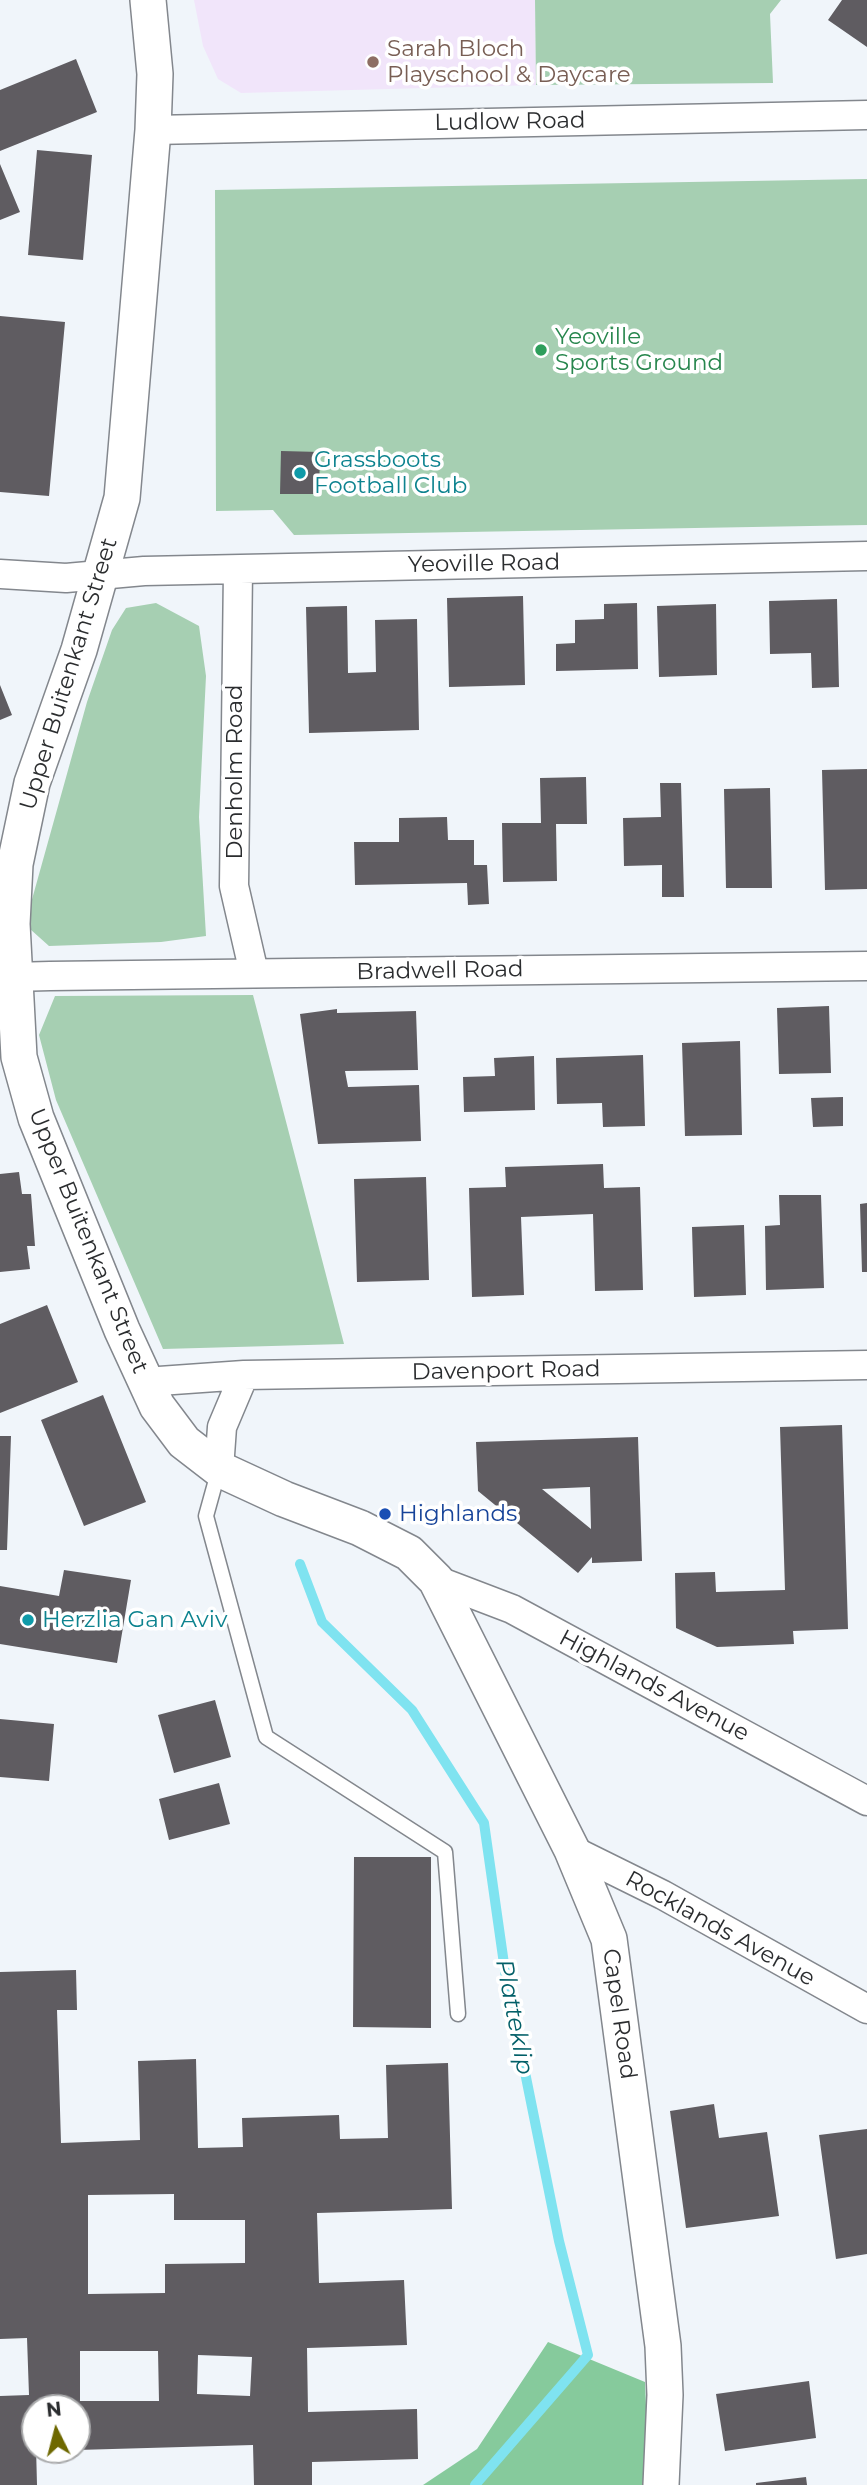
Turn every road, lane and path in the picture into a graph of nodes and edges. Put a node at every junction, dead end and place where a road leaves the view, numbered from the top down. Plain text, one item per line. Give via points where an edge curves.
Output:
1 (148, 0) edge
2 (867, 115) edge
3 (153, 130) junction
4 (867, 556) edge
5 (238, 570) junction
6 (0, 574) edge
7 (101, 576) junction
8 (867, 966) edge
9 (254, 973) junction
10 (6, 981) edge
11 (10, 1052) edge
12 (867, 1365) edge
13 (244, 1375) junction
14 (145, 1382) junction
15 (219, 1469) junction
16 (436, 1580) junction
17 (838, 1785) junction
18 (867, 1785) edge
19 (867, 1801) edge
20 (572, 1850) junction
21 (867, 2009) edge
22 (458, 2014) dead end
23 (661, 2485) edge

1 - 3 street, Upper Buitenkant Street via 155,74
2 - 3 street, Ludlow Road
3 - 7 street, Upper Buitenkant Street via 122,498
4 - 5 street, Yeoville Road
5 - 7 street, Yeoville Road
5 - 9 street, Denholm Road via 234,886
6 - 7 street, Yeoville Road
7 - 10 street, Upper Buitenkant Street via 32,783 16,864
8 - 9 street, Bradwell Road
9 - 10 street, Bradwell Road
10 - 11 street, Upper Buitenkant Street
11 - 14 street, Upper Buitenkant Street
12 - 13 street, Davenport Road
13 - 14 street, Davenport Road
13 - 15 street via 222,1427
14 - 15 street, Upper Buitenkant Street via 184,1442
15 - 16 street, Upper Buitenkant Street via 410,1553
15 - 22 lane via 206,1516 265,1737 445,1852
16 - 17 street, Highlands Avenue via 512,1609
16 - 20 street, Capel Road
17 - 18 street
17 - 19 street, Highlands Avenue
20 - 21 street, Rocklands Avenue via 663,1895
20 - 23 street, Capel Road via 609,1939 663,2346

